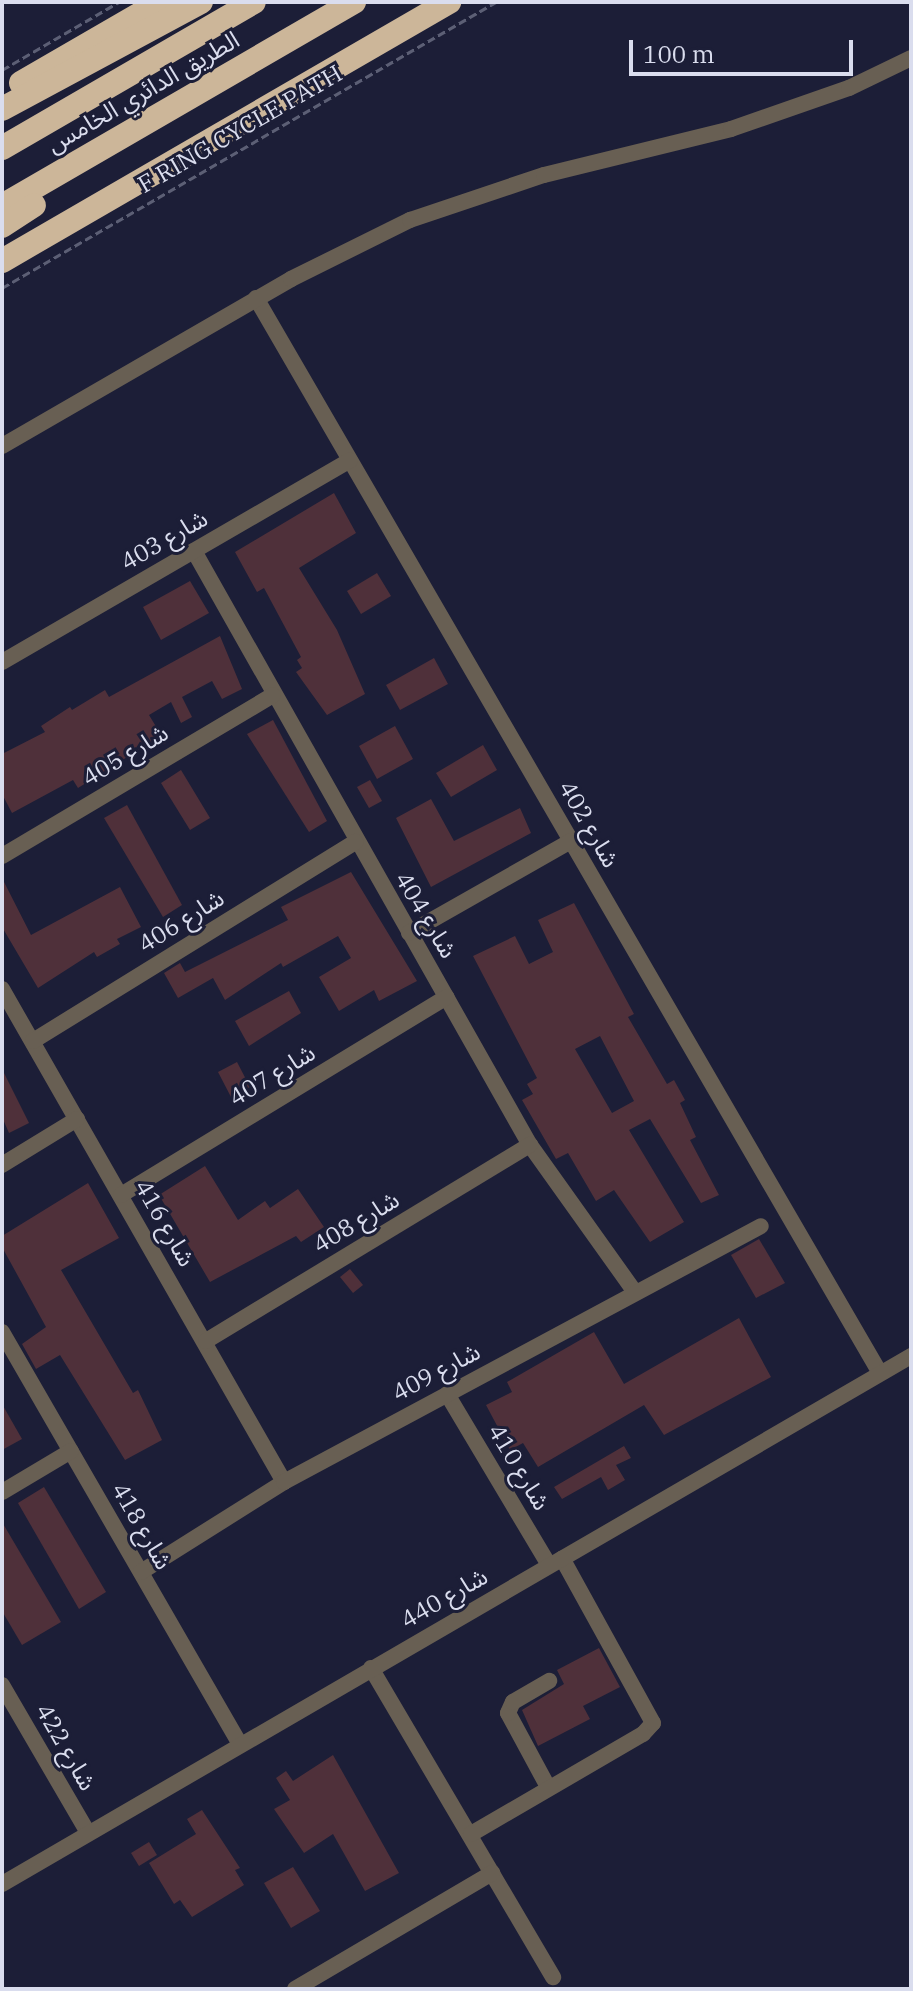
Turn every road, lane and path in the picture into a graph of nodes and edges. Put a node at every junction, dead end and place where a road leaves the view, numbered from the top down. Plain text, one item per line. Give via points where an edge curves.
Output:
1 (119, 2) edge
2 (161, 2) edge
3 (201, 2) edge
4 (254, 2) edge
5 (354, 2) edge
6 (449, 2) edge
7 (496, 2) edge
8 (911, 58) edge
9 (2, 70) edge
10 (219, 81) junction
11 (2, 95) edge
12 (2, 109) edge
13 (2, 148) edge
14 (2, 206) edge
15 (2, 226) edge
16 (2, 261) edge
17 (2, 288) edge
18 (256, 298) junction
19 (2, 446) edge
20 (350, 460) junction
21 (194, 551) junction
22 (2, 662) edge
23 (273, 695) junction
24 (571, 841) junction
25 (355, 842) junction
26 (2, 856) edge
27 (409, 933) junction
28 (2, 989) edge
29 (447, 997) junction
30 (33, 1041) junction
31 (77, 1119) junction
32 (530, 1145) junction
33 (2, 1165) edge
34 (121, 1195) junction
35 (761, 1226) dead end
36 (635, 1292) junction
37 (2, 1332) edge
38 (206, 1341) junction
39 (911, 1356) edge
40 (880, 1373) junction
41 (447, 1394) junction
42 (71, 1451) junction
43 (284, 1482) junction
44 (2, 1492) edge
45 (556, 1562) junction
46 (141, 1572) junction
47 (371, 1668) junction
48 (549, 1681) dead end
49 (2, 1685) edge
50 (240, 1744) junction
51 (548, 1787) junction
52 (88, 1833) junction
53 (471, 1834) junction
54 (492, 1873) junction
55 (2, 1884) edge
56 (553, 1977) dead end
57 (295, 1989) edge

1 - 9 path
2 - 11 highway
3 - 12 highway
4 - 13 highway, الطريق الدائري الخامس
5 - 10 highway, الطريق الدائري الخامس
6 - 16 highway
7 - 17 path, F RING CYCLE PATH
8 - 18 street via 849,88 742,126 454,204 368,240
10 - 14 highway, الطريق الدائري الخامس
10 - 15 highway
18 - 19 street
18 - 20 street, شارع 402
20 - 21 street, شارع 403
20 - 24 street, شارع 402
21 - 22 street, شارع 403
21 - 23 street, شارع 404
23 - 25 street, شارع 404
23 - 26 street, شارع 405
24 - 27 street
24 - 40 street, شارع 402
25 - 27 street, شارع 404
25 - 30 street, شارع 406
27 - 29 street, شارع 404
28 - 30 street, شارع 416
29 - 32 street, شارع 404
29 - 34 street, شارع 407
30 - 31 street, شارع 416
31 - 33 street
31 - 34 street, شارع 416
32 - 36 street, شارع 404
32 - 38 street, شارع 408
34 - 38 street, شارع 416
35 - 36 street, شارع 409
36 - 41 street, شارع 409
37 - 42 street, شارع 418
38 - 43 street, شارع 416
39 - 40 street, شارع 440
40 - 45 street, شارع 440
41 - 43 street, شارع 409
41 - 45 street, شارع 410
42 - 44 street
42 - 46 street, شارع 418
43 - 46 street, شارع 409
45 - 47 street, شارع 440
45 - 51 street, شارع 410 via 653,1723 643,1734
46 - 50 street, شارع 418
47 - 50 street, شارع 440
47 - 53 street
48 - 51 street via 513,1702 508,1713
49 - 52 street, شارع 422
50 - 52 street, شارع 440
51 - 53 street
52 - 55 street, شارع 440
53 - 54 street
54 - 56 street
54 - 57 street

